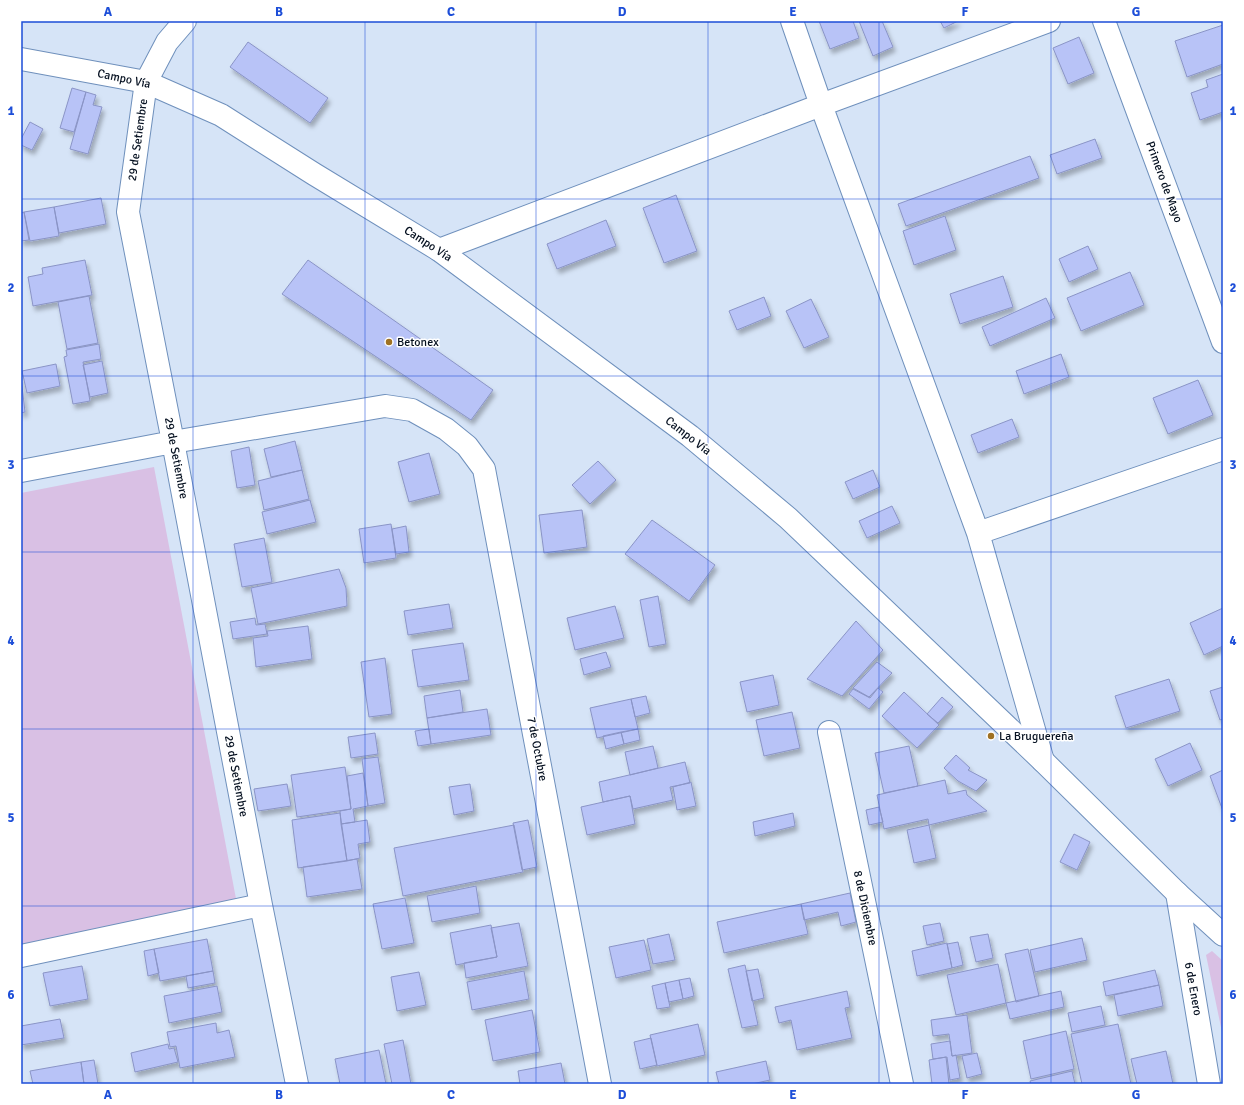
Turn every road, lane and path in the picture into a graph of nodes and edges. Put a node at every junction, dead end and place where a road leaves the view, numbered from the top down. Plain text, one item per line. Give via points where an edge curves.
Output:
1 (185, 21) edge
2 (792, 21) edge
3 (1049, 21) edge
4 (1104, 21) edge
5 (21, 59) edge
6 (146, 82) junction
7 (821, 106) junction
8 (439, 250) junction
9 (1223, 342) edge
10 (173, 442) junction
11 (1223, 449) edge
12 (21, 471) edge
13 (978, 533) junction
14 (829, 732) dead end
15 (1043, 761) junction
16 (1177, 893) junction
17 (261, 905) junction
18 (1223, 935) edge
19 (21, 956) edge
20 (297, 1084) edge
21 (600, 1084) edge
22 (902, 1084) edge
23 (1209, 1084) edge

1 - 6 street, 29 de Setiembre via 167,42
2 - 7 street
3 - 7 street
4 - 9 street, Primero de Mayo
5 - 6 street, Campo Vía
6 - 8 street, Campo Vía via 222,115
6 - 10 street, 29 de Setiembre via 128,212
7 - 8 street
7 - 13 street
8 - 15 street, Campo Vía via 690,436 788,518
10 - 12 street, 7 de Octubre
10 - 17 street, 29 de Setiembre
10 - 21 street, 7 de Octubre via 386,406 412,410 446,429 467,446 484,469
11 - 13 street
13 - 15 street
14 - 22 street, 8 de Diciembre
15 - 16 street, Campo Vía
16 - 18 street, Campo Vía
16 - 23 street, 6 de Enero
17 - 19 street
17 - 20 street, 29 de Setiembre

